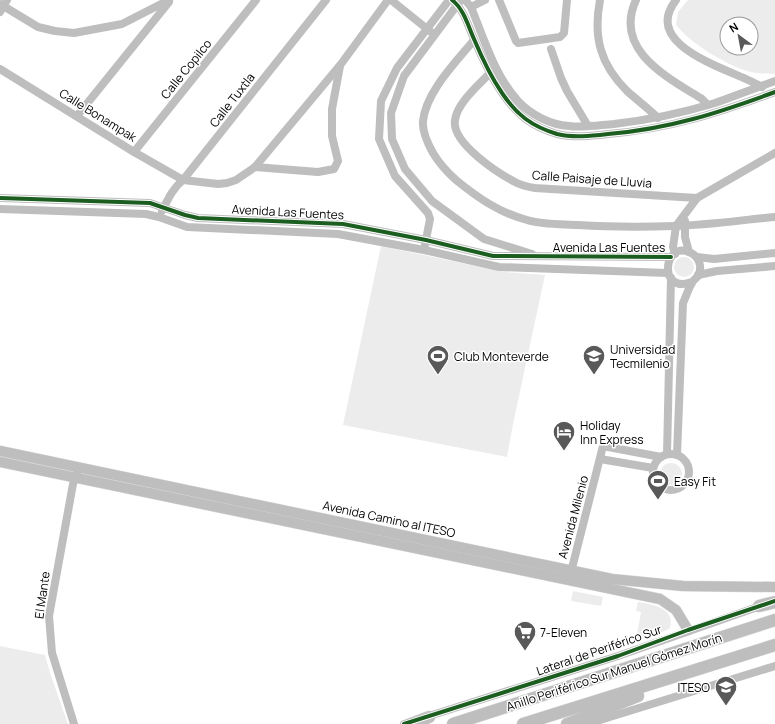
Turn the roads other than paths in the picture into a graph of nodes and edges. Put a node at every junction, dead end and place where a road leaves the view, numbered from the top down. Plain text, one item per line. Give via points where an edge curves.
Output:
1 (170, 0) edge
2 (255, 0) edge
3 (326, 0) edge
4 (390, 0) edge
5 (449, 0) edge
6 (485, 0) edge
7 (499, 0) edge
8 (567, 0) edge
9 (600, 0) edge
10 (636, 0) edge
11 (676, 0) edge
12 (459, 1) edge
13 (3, 6) edge
14 (471, 7) junction
15 (427, 28) junction
16 (434, 35) junction
17 (474, 40) junction
18 (551, 49) dead end
19 (341, 64) junction
20 (0, 69) edge
21 (490, 73) junction
22 (775, 81) edge
23 (761, 86) junction
24 (505, 90) junction
25 (773, 93) edge
26 (708, 104) junction
27 (77, 116) junction
28 (658, 118) junction
29 (588, 126) junction
30 (134, 152) junction
31 (775, 153) edge
32 (256, 167) junction
33 (184, 180) junction
34 (0, 198) edge
35 (697, 198) junction
36 (164, 207) junction
37 (0, 209) edge
38 (159, 217) junction
39 (775, 217) edge
40 (680, 226) junction
41 (426, 240) junction
42 (424, 250) junction
43 (689, 252) junction
44 (775, 253) edge
45 (673, 255) junction
46 (542, 257) junction
47 (697, 258) junction
48 (775, 266) edge
49 (698, 275) junction
50 (669, 276) junction
51 (692, 282) junction
52 (0, 451) edge
53 (677, 455) junction
54 (664, 456) junction
55 (600, 459) junction
56 (0, 462) edge
57 (79, 467) junction
58 (653, 468) junction
59 (75, 477) junction
60 (570, 575) junction
61 (775, 587) edge
62 (775, 602) edge
63 (759, 606) joint
64 (775, 620) edge
65 (688, 630) junction
66 (775, 645) edge
67 (727, 661) junction
68 (775, 666) edge
69 (428, 717) junction
70 (74, 724) edge
71 (404, 724) edge
72 (411, 724) edge
73 (453, 724) edge
74 (523, 724) edge
75 (567, 724) edge
76 (587, 724) edge

1 - 13 street via 122,24 74,33 38,27
1 - 27 street
2 - 30 street, Calle Copilco
3 - 33 street, Calle Tuxtla
4 - 15 street
4 - 19 street
5 - 15 street
6 - 14 street
7 - 8 street via 518,43 562,36
9 - 28 street via 597,32 602,53 618,81
10 - 26 street via 632,7 630,24 640,51 656,70
11 - 23 street via 669,11 668,20 673,37 694,54
12 - 14 street
12 - 16 street
12 - 17 street
14 - 24 street
15 - 16 street
15 - 41 street via 397,68 381,100 379,139 394,176 428,213 430,219
16 - 46 street via 404,76 391,112 392,139 405,170 432,201 484,239
17 - 21 street
17 - 40 street via 441,80 424,117 425,134 430,148 450,174 494,207 528,221 594,226
18 - 29 street via 566,91
19 - 32 street
19 - 32 street via 332,110 332,136 338,161 334,169 318,172
20 - 27 street, Calle Bonampak
21 - 24 street
21 - 35 street, Calle Paisaje de Lluvia via 463,102 454,120 456,131 465,144 503,176 535,188
22 - 23 street
23 - 25 street
23 - 26 street
24 - 25 street via 523,118 557,134 573,136 662,127 720,112
24 - 29 street via 528,110 545,120 569,126
26 - 28 street
27 - 30 street, Calle Bonampak
28 - 29 street
30 - 33 street, Calle Bonampak
31 - 35 street
32 - 33 street via 227,183
33 - 36 street, Calle Tuxtla via 171,192
34 - 36 street, Avenida Las Fuentes via 150,203
35 - 40 street
36 - 38 street, Calle Tuxtla
36 - 41 street, Avenida Las Fuentes via 198,218 342,224
37 - 38 street, Avenida Las Fuentes via 146,214
38 - 42 street, Avenida Las Fuentes via 187,227 338,234
39 - 40 street
40 - 43 street
40 - 45 street
41 - 42 street
41 - 46 street, Avenida Las Fuentes via 493,256
42 - 50 street, Avenida Las Fuentes via 499,267
43 - 45 street
43 - 47 street
44 - 47 street via 714,259
45 - 46 street, Avenida Las Fuentes
45 - 50 street via 668,264
47 - 49 street via 700,263
48 - 49 street
49 - 51 street
50 - 51 street via 678,283
50 - 54 street
51 - 53 street via 684,303
52 - 57 main road, Avenida Camino al ITESO
53 - 54 street
53 - 58 street via 686,461 689,472 682,486 670,490 659,485 655,480
54 - 55 street, Avenida Milenio via 603,446
54 - 58 street
55 - 58 street
55 - 60 street, Avenida Milenio
56 - 59 main road, Avenida Camino al ITESO
57 - 59 street, El Mante
57 - 60 main road, Avenida Camino al ITESO
59 - 60 main road, Avenida Camino al ITESO
59 - 70 street, El Mante via 49,616 52,653
60 - 61 main road, Avenida Camino al ITESO via 683,586
60 - 65 main road, Avenida Camino al ITESO via 660,599 676,610
62 - 63 highway
63 - 65 street, Lateral de Periférico Sur
64 - 73 highway, Anillo Periférico Sur Manuel Gómez Morín
65 - 69 street, Lateral de Periférico Sur via 618,656
66 - 67 highway, Anillo Periférico Sur Manuel Gómez Morín
67 - 74 highway, Anillo Periférico Sur Manuel Gómez Morín
67 - 75 highway
68 - 76 street
69 - 71 street, Lateral de Periférico Sur
69 - 72 highway

